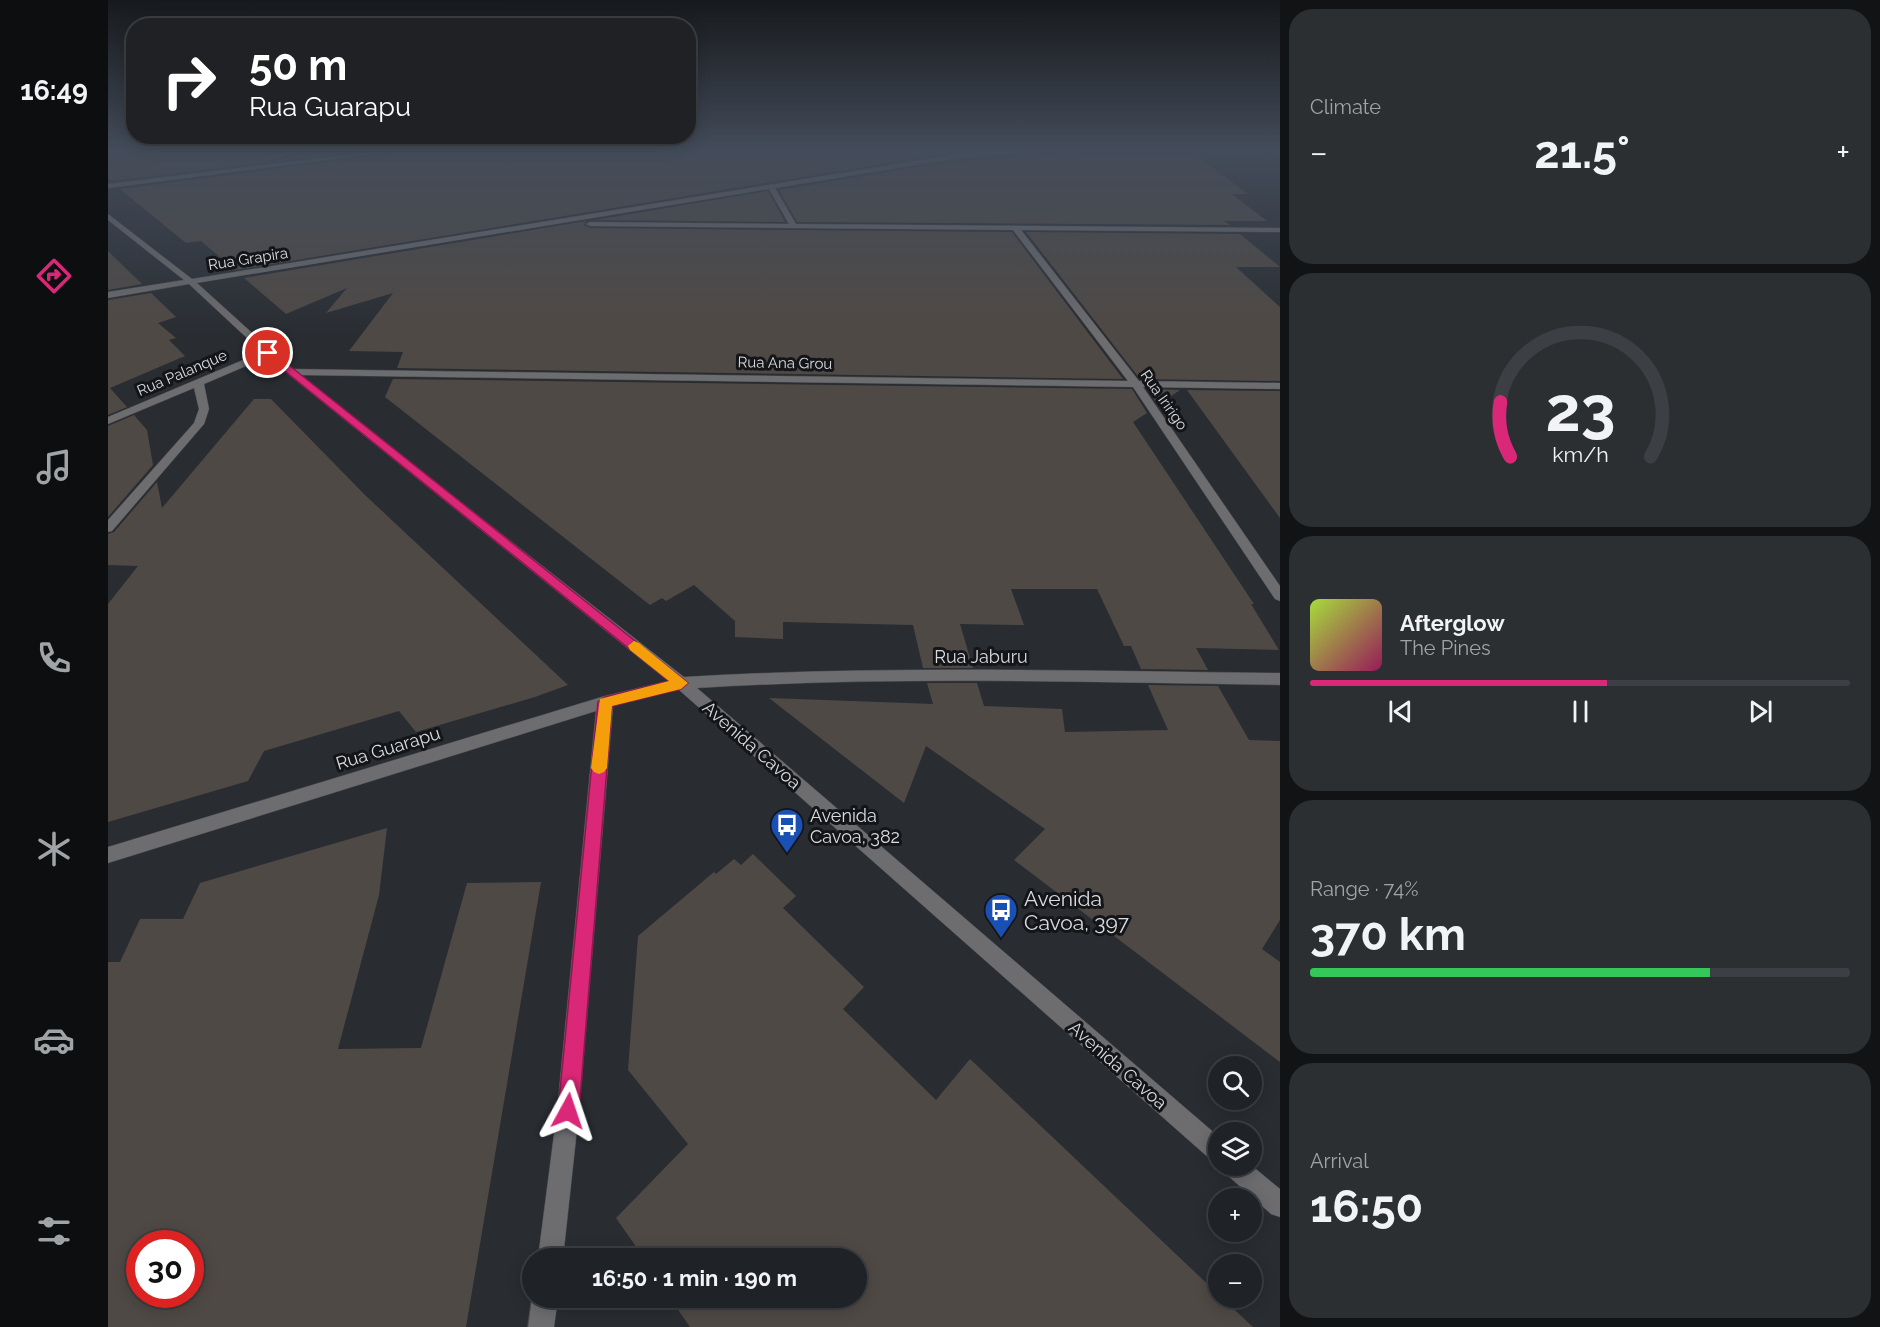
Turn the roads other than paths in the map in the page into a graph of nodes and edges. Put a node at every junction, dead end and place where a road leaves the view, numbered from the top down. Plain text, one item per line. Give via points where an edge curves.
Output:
1 (622, 211) edge
2 (785, 211) edge
3 (108, 216) edge
4 (547, 223) junction
5 (794, 226) junction
6 (1015, 227) junction
7 (1280, 230) edge
8 (191, 282) junction
9 (108, 295) edge
10 (268, 353) junction
11 (289, 372) junction
12 (198, 381) junction
13 (1135, 383) junction
14 (1280, 386) edge
15 (108, 421) edge
16 (108, 528) edge
17 (1280, 596) edge
18 (1280, 679) edge
19 (681, 683) junction
20 (605, 702) junction
21 (108, 855) edge
22 (1208, 1142) edge
23 (1246, 1176) edge
24 (1280, 1205) edge
25 (551, 1248) edge
26 (544, 1308) edge
27 (541, 1327) edge

1 - 4 street, Rua Grapira
2 - 5 street
3 - 8 street, Avenida Cavoa
4 - 5 street
4 - 8 street, Rua Grapira
5 - 6 street
6 - 7 street
6 - 13 street, Rua Iririgo
8 - 9 street, Rua Grapira
8 - 10 street, Avenida Cavoa
10 - 11 street, Avenida Cavoa
10 - 12 street, Rua Palanque
11 - 13 street, Rua Ana Grou
11 - 19 street, Avenida Cavoa
12 - 15 street, Rua Palanque
12 - 16 street via 204,409 199,424
13 - 14 street, Rua Ana Grou
13 - 17 street, Rua Iririgo
18 - 19 street, Rua Jaburu via 955,675 779,677
19 - 20 street, Rua Guarapu
19 - 22 street, Avenida Cavoa
20 - 21 street, Rua Guarapu
20 - 25 street via 568,1111
23 - 24 street
26 - 27 street

